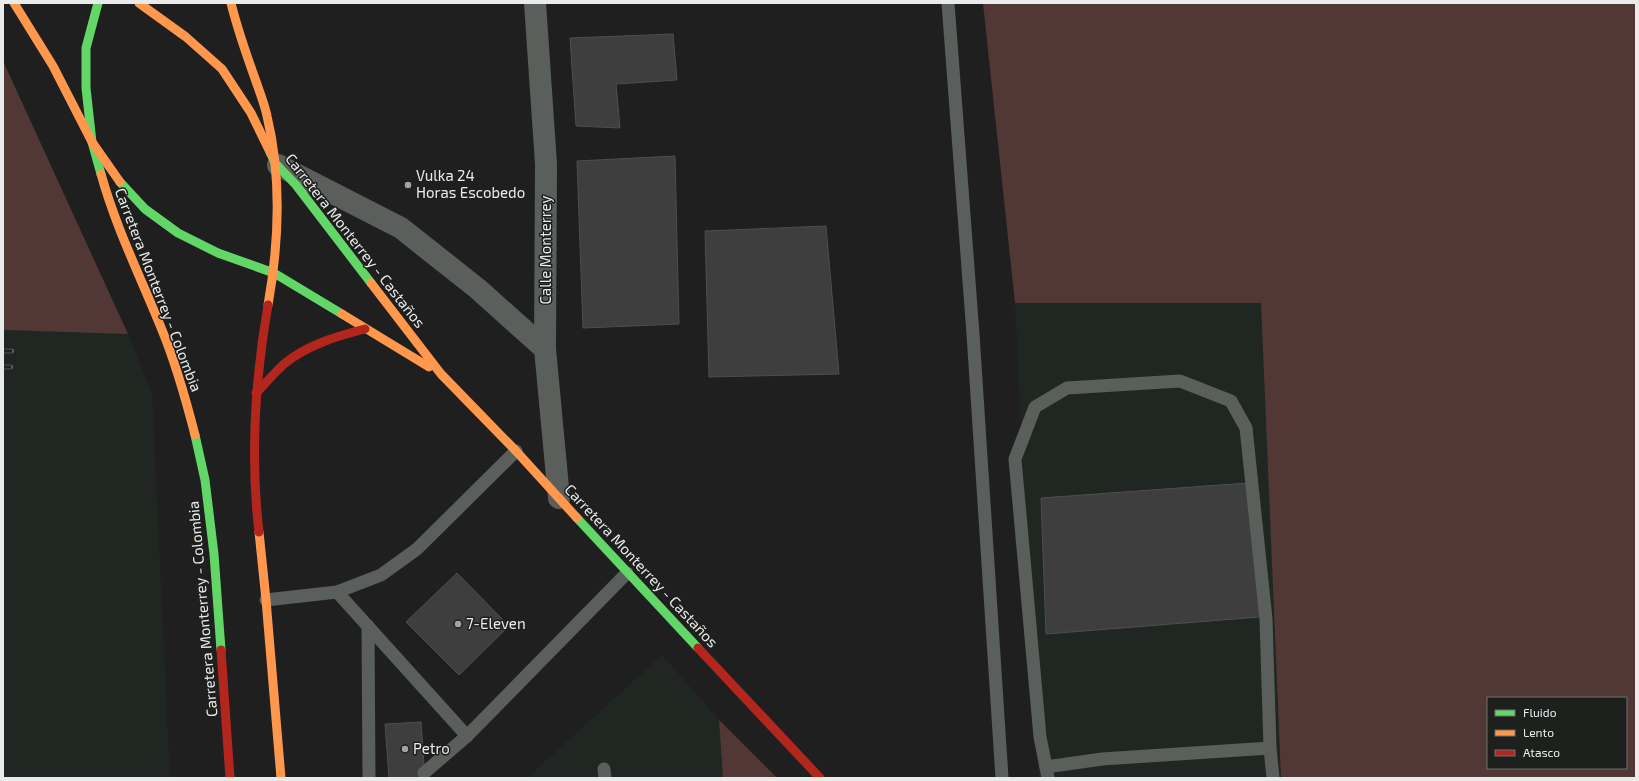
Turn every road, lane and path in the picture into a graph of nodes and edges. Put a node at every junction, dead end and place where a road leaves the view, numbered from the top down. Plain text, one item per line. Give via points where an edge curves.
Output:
1 (14, 3) edge
2 (98, 3) edge
3 (139, 3) edge
4 (231, 3) edge
5 (535, 3) edge
6 (948, 3) edge
7 (92, 142) junction
8 (275, 163) junction
9 (274, 273) junction
10 (365, 328) junction
11 (545, 349) junction
12 (441, 374) junction
13 (256, 393) junction
14 (516, 451) junction
15 (559, 498) junction
16 (627, 573) junction
17 (337, 592) junction
18 (266, 600) junction
19 (368, 626) junction
20 (467, 736) junction
21 (1270, 748) junction
22 (424, 773) dead end
23 (1047, 773) edge
24 (230, 778) edge
25 (281, 778) edge
26 (370, 778) edge
27 (820, 778) edge
28 (1002, 778) edge
29 (1273, 778) edge

1 - 7 main road, Carretera Monterrey - Castaños via 53,66
2 - 7 main road, Carretera Monterrey - Colombia via 86,48 86,88
3 - 8 main road, Carretera Monterrey - Castaños via 186,37 222,69 251,113
4 - 8 main road via 267,115
5 - 11 street, Calle Monterrey via 546,164
6 - 28 lane
7 - 9 main road, Carretera Monterrey - Castaños via 115,176 144,209 178,233 218,253
7 - 24 main road, Carretera Monterrey - Colombia via 109,203 163,332 188,407 205,480 214,554
8 - 9 main road via 278,225
8 - 11 street via 401,228 478,289
8 - 12 main road, Carretera Monterrey - Castaños via 296,185
9 - 10 main road, Carretera Monterrey - Castaños
9 - 13 main road
10 - 12 main road, Carretera Monterrey - Castaños
10 - 13 main road via 337,335 309,347 284,365
11 - 15 street, Calle Monterrey
12 - 14 main road, Carretera Monterrey - Castaños
13 - 18 main road via 256,509
14 - 15 main road, Carretera Monterrey - Castaños
14 - 17 lane via 417,549 381,575
15 - 16 main road, Carretera Monterrey - Castaños
16 - 20 lane
16 - 27 main road, Carretera Monterrey - Castaños
17 - 18 lane
17 - 19 lane
18 - 25 main road
19 - 20 lane
19 - 26 lane
20 - 22 lane
21 - 23 lane via 1102,759
21 - 23 lane via 1266,619 1246,428 1231,401 1180,380 1067,388 1035,407 1015,459 1040,737
21 - 29 lane

